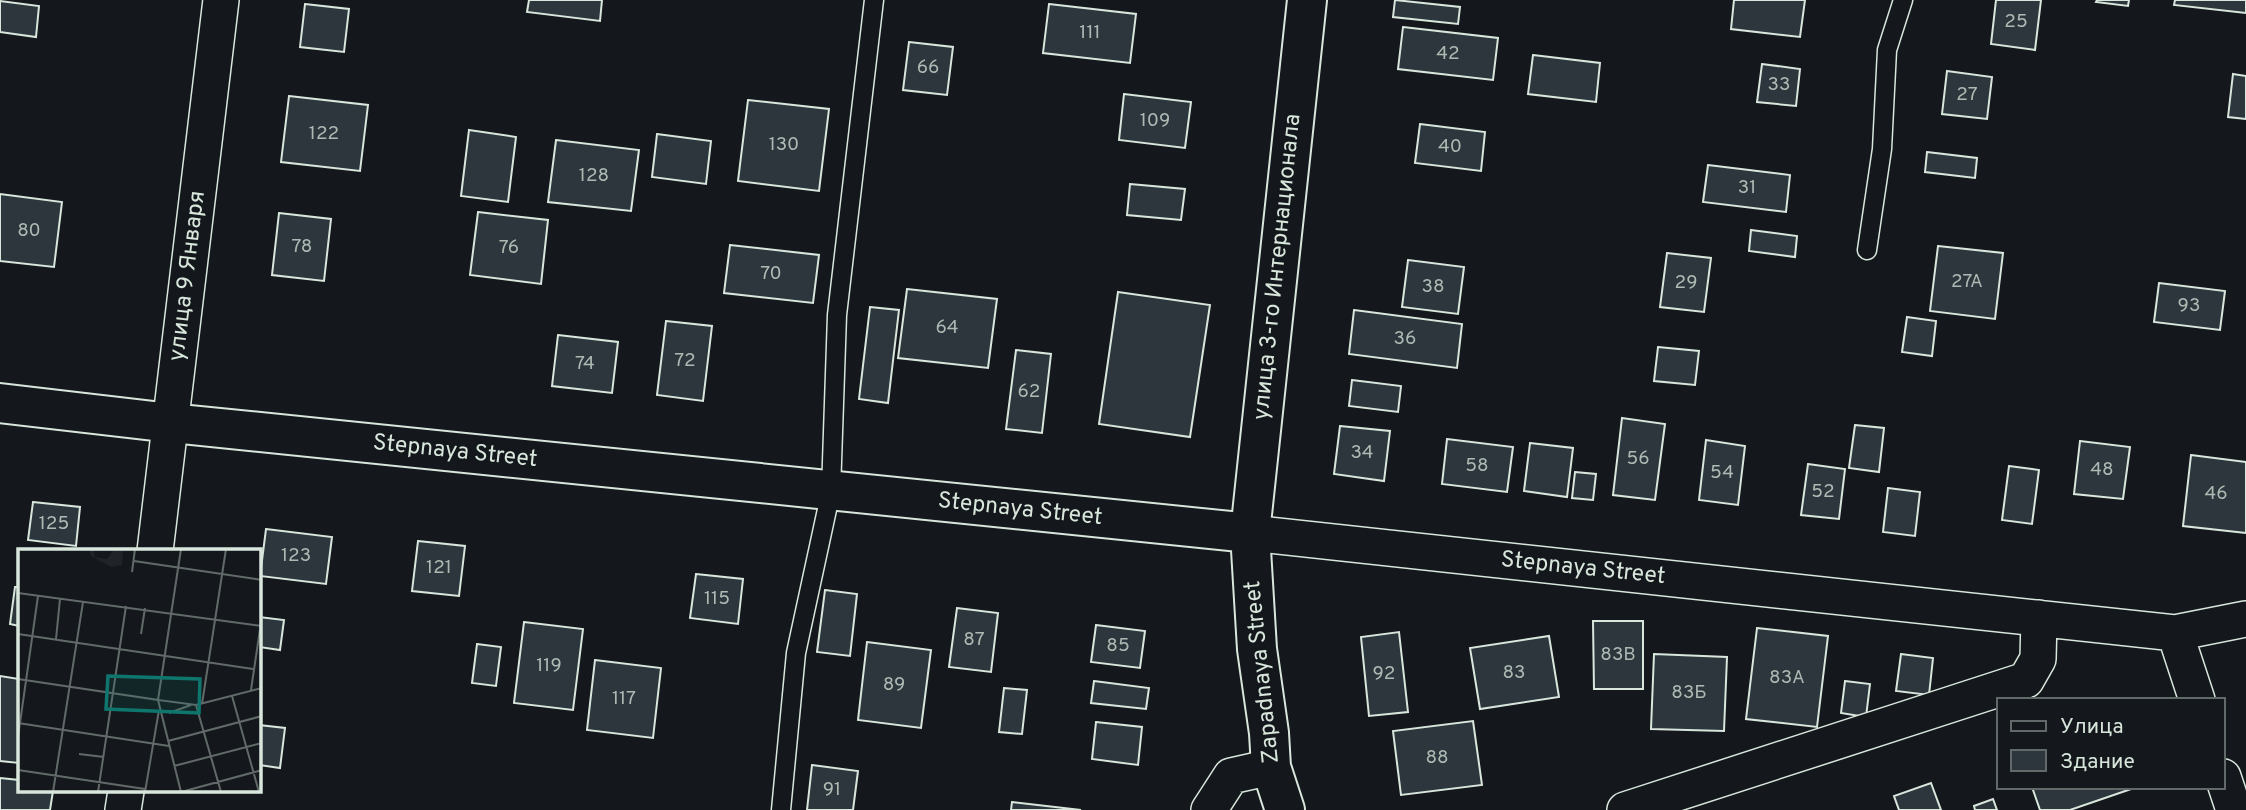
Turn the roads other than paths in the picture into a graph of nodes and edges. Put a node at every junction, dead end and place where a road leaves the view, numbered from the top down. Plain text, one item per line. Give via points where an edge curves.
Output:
1 (221, 0) edge
2 (874, 0) edge
3 (1307, 0) edge
4 (1903, 0) edge
5 (1867, 250) dead end
6 (0, 403) edge
7 (171, 423) junction
8 (831, 491) junction
9 (1250, 533) junction
10 (155, 549) edge
11 (2039, 618) junction
12 (2246, 619) edge
13 (2175, 633) junction
14 (2196, 698) edge
15 (1271, 767) junction
16 (2225, 783) edge
17 (126, 792) edge
18 (123, 810) edge
19 (781, 810) edge
20 (1209, 810) edge
21 (1285, 810) edge
22 (1625, 810) edge
23 (2234, 810) edge

1 - 7 street, улица 9 Января
2 - 8 lane via 837,315
3 - 9 main road, улица 3-го Интернационала
4 - 5 lane via 1887,50 1882,149
6 - 7 main road, Stepnaya Street
7 - 8 main road, Stepnaya Street
7 - 10 street, улица 9 Января
8 - 9 main road, Stepnaya Street
8 - 19 lane via 796,653
9 - 11 street, Stepnaya Street
9 - 15 main road, Zapadnaya Street
11 - 13 street, Stepnaya Street
11 - 22 street via 2038,659 2026,680
12 - 13 street, Stepnaya Street
13 - 14 street
15 - 20 street via 1231,776
15 - 21 main road, Zapadnaya Street
16 - 23 street
17 - 18 street

